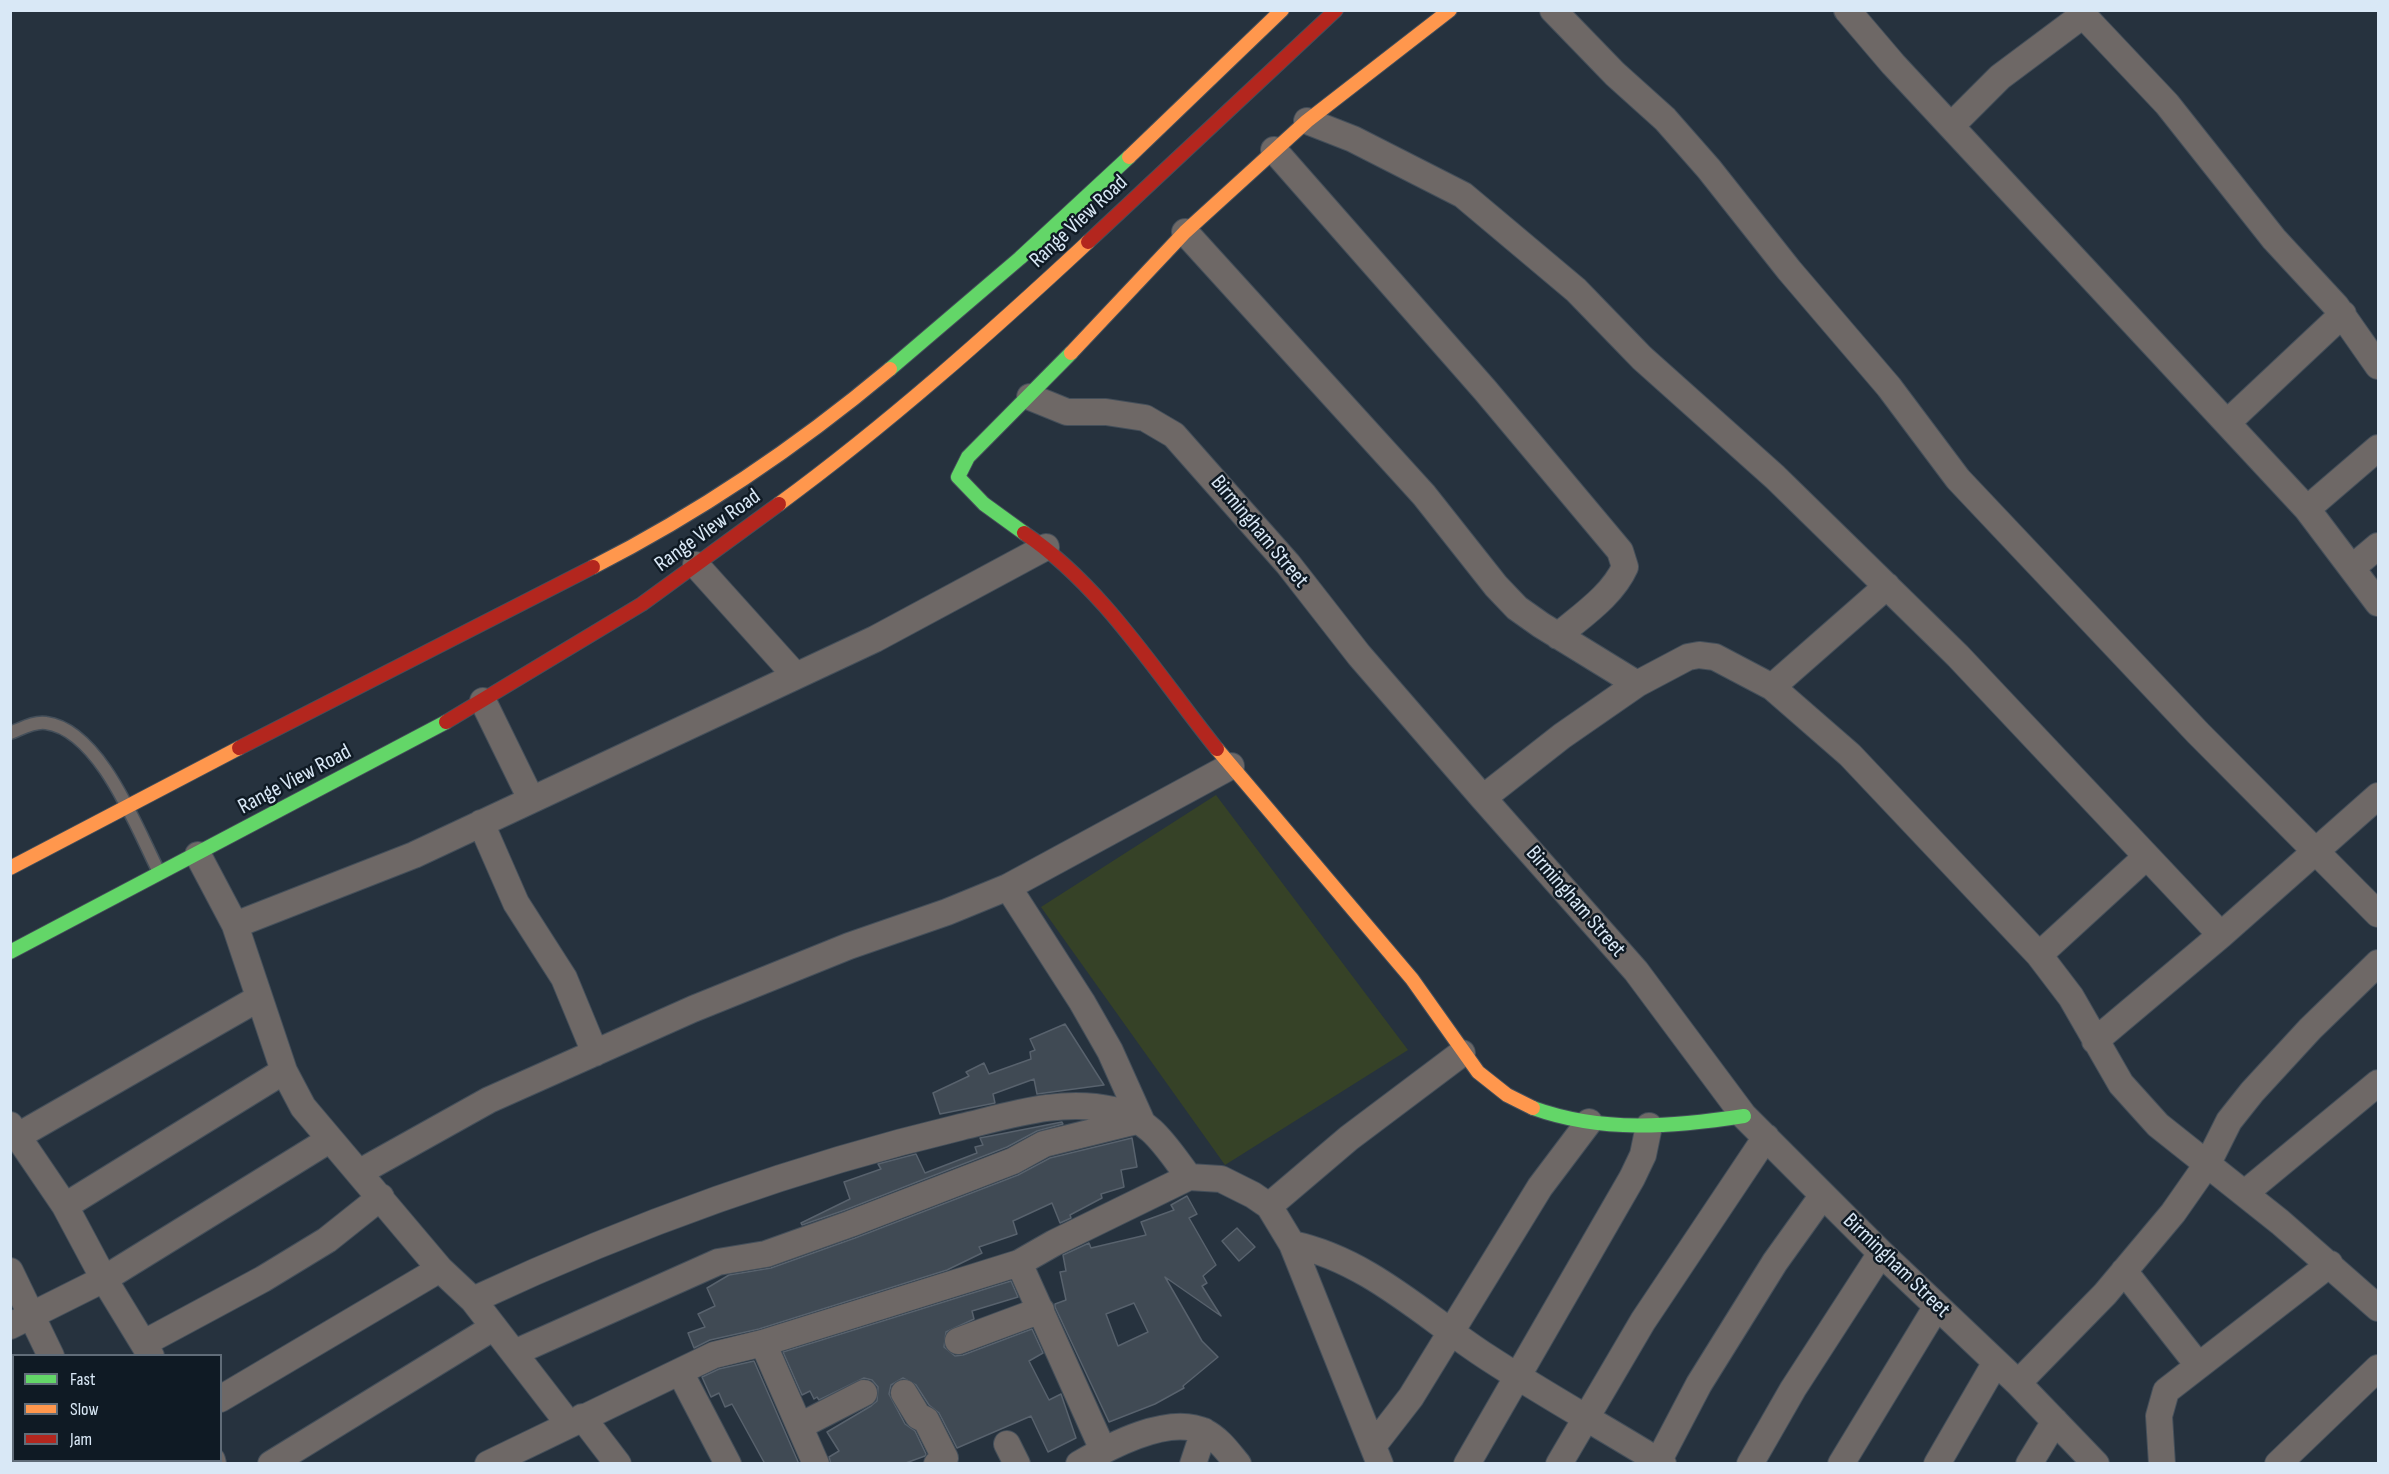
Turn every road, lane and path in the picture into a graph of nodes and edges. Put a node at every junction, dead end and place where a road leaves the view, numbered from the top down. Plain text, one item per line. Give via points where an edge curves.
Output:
1 (1282, 10) edge
2 (1336, 10) edge
3 (1450, 10) edge
4 (1553, 10) edge
5 (1847, 10) edge
6 (2082, 13) edge
7 (1307, 122) junction
8 (1951, 126) junction
9 (1274, 150) junction
10 (1185, 232) junction
11 (2343, 314) junction
12 (2379, 366) edge
13 (1030, 397) junction
14 (2228, 422) junction
15 (2379, 448) edge
16 (2307, 509) junction
17 (2379, 546) edge
18 (1046, 547) junction
19 (696, 565) junction
20 (2353, 567) junction
21 (1887, 586) junction
22 (2379, 603) edge
23 (1558, 636) junction
24 (795, 675) junction
25 (1637, 684) junction
26 (1772, 687) junction
27 (483, 701) junction
28 (10, 733) edge
29 (1231, 766) junction
30 (2379, 796) edge
31 (1483, 798) junction
32 (531, 799) junction
33 (126, 806) junction
34 (481, 823) junction
35 (2319, 851) junction
36 (198, 855) junction
37 (2146, 857) junction
38 (10, 868) edge
39 (160, 874) junction
40 (1008, 887) junction
41 (2379, 914) edge
42 (235, 925) junction
43 (2221, 935) junction
44 (10, 952) edge
45 (2039, 955) junction
46 (2379, 963) edge
47 (259, 998) junction
48 (2095, 1041) junction
49 (595, 1053) junction
50 (1462, 1053) junction
51 (284, 1071) junction
52 (2379, 1083) edge
53 (1744, 1116) junction
54 (1141, 1120) junction
55 (1589, 1122) junction
56 (1649, 1126) junction
57 (14, 1131) edge
58 (1766, 1137) junction
59 (329, 1140) junction
60 (2208, 1163) junction
61 (360, 1172) junction
62 (1189, 1177) junction
63 (2245, 1193) junction
64 (1823, 1195) junction
65 (381, 1197) junction
66 (65, 1206) junction
67 (1269, 1206) junction
68 (1292, 1244) junction
69 (1881, 1252) junction
70 (1019, 1263) junction
71 (2330, 1264) junction
72 (440, 1269) junction
73 (10, 1271) edge
74 (2124, 1271) junction
75 (104, 1279) junction
76 (473, 1300) junction
77 (1937, 1306) junction
78 (2379, 1308) edge
79 (1041, 1310) junction
80 (22, 1322) edge
81 (494, 1327) junction
82 (1449, 1330) junction
83 (958, 1341) dead end
84 (763, 1343) junction
85 (148, 1349) edge
86 (514, 1353) junction
87 (49, 1354) edge
88 (1996, 1362) junction
89 (2198, 1365) junction
90 (2379, 1368) edge
91 (680, 1372) junction
92 (1519, 1376) junction
93 (2019, 1383) junction
94 (904, 1393) dead end
95 (864, 1394) dead end
96 (222, 1398) edge
97 (1587, 1417) junction
98 (575, 1420) junction
99 (2055, 1421) junction
100 (800, 1426) junction
101 (1204, 1431) junction
102 (1103, 1450) junction
103 (1376, 1455) edge
104 (1659, 1463) edge
105 (271, 1464) edge
106 (488, 1464) edge
107 (618, 1464) edge
108 (728, 1464) edge
109 (816, 1464) edge
110 (937, 1464) edge
111 (1079, 1464) edge
112 (1193, 1464) edge
113 (1238, 1464) edge
114 (1467, 1464) edge
115 (1559, 1464) edge
116 (1750, 1464) edge
117 (1841, 1464) edge
118 (1937, 1464) edge
119 (2029, 1464) edge
120 (2096, 1464) edge
121 (2162, 1464) edge
122 (2278, 1464) edge

1 - 33 main road, Range View Road via 1007,272 830,416 736,485 634,545
2 - 19 main road, Range View Road via 1023,303 853,449
3 - 7 main road
4 - 35 street via 1665,119 1709,169 1889,387 1958,479 2198,733
5 - 8 street
6 - 8 street via 2000,77
6 - 11 street via 2167,104 2274,239
7 - 9 main road
7 - 21 street via 1371,148 1463,195 1576,290 1642,358 1776,477
8 - 14 street
9 - 10 main road
9 - 23 street via 1620,551 1625,567 1621,575 1598,602
10 - 13 main road
10 - 23 street via 1424,495 1496,586 1517,608
11 - 12 street
11 - 14 street
13 - 18 main road via 968,457 957,476 996,512
13 - 31 street, Birmingham Street via 1067,412 1145,418 1174,435 1288,564 1359,655
14 - 16 street
15 - 16 street
16 - 20 street
17 - 20 street
18 - 24 street via 964,594
18 - 29 main road via 1095,596
19 - 24 street
19 - 27 main road, Range View Road via 642,604
20 - 22 street
21 - 26 street
21 - 37 street
23 - 25 street
24 - 32 street
25 - 26 street via 1699,654 1715,657
25 - 31 street
26 - 45 street via 1850,755
27 - 32 street
27 - 36 main road, Range View Road
28 - 33 lane via 45,723 66,730 100,761
29 - 40 street
29 - 50 main road via 1420,990
30 - 35 street
31 - 53 street, Birmingham Street via 1636,970
32 - 34 street
33 - 38 main road, Range View Road
33 - 39 lane
34 - 42 street via 414,855
34 - 49 street via 516,903 564,978
35 - 41 street
35 - 43 street
36 - 39 main road, Range View Road
36 - 42 street
37 - 43 street
37 - 45 street
39 - 44 main road, Range View Road
40 - 49 street via 849,946
40 - 54 street via 1110,1051
42 - 47 street
43 - 48 street
45 - 48 street via 2071,997
46 - 60 street via 2252,1092 2229,1121
47 - 51 street
47 - 57 street
48 - 60 street via 2121,1084 2151,1117
49 - 61 street via 489,1100
50 - 55 main road via 1504,1094 1532,1107
50 - 67 street via 1349,1138
51 - 59 street via 303,1107
51 - 66 street
52 - 63 street
53 - 56 main road
53 - 58 street, Birmingham Street
54 - 62 street via 1157,1134
54 - 76 street via 1112,1110 1068,1106 1040,1109 884,1146 645,1227 545,1266
54 - 86 street via 1044,1144 1013,1161 850,1224 766,1254 718,1262
55 - 56 main road
55 - 82 street via 1540,1187
56 - 92 street via 1643,1155 1632,1178
57 - 66 street
58 - 64 street, Birmingham Street
58 - 97 street via 1642,1321
59 - 61 street
59 - 75 street
60 - 63 street
60 - 74 street via 2173,1213
61 - 65 street
62 - 67 street via 1221,1179
62 - 70 street
63 - 71 street
64 - 69 street, Birmingham Street
64 - 104 street via 1775,1262 1699,1384
65 - 72 street
65 - 85 street via 327,1240
66 - 75 street
67 - 68 street
68 - 82 street via 1320,1250 1370,1274
68 - 103 street
69 - 77 street, Birmingham Street
69 - 116 street
70 - 79 street
70 - 84 street
71 - 78 street
71 - 89 street
72 - 76 street
72 - 96 street
73 - 80 street
74 - 89 street
74 - 93 street
75 - 80 street
75 - 85 street
76 - 81 street
77 - 88 street, Birmingham Street
77 - 117 street
79 - 83 street
79 - 102 street
80 - 87 street
81 - 86 street
81 - 105 street
82 - 92 street
82 - 103 street
84 - 91 street via 714,1355
84 - 100 street
86 - 98 street
88 - 93 street, Birmingham Street
88 - 118 street
89 - 121 street via 2176,1382 2163,1399 2159,1416
90 - 122 street
91 - 98 street
91 - 108 street
92 - 97 street
92 - 114 street
93 - 99 street, Birmingham Street
94 - 110 street via 918,1416 926,1420 945,1458
95 - 100 street
97 - 104 street
97 - 115 street
98 - 106 street
98 - 107 street
99 - 119 street
99 - 120 street, Birmingham Street
100 - 109 street
101 - 102 street via 1171,1426
101 - 112 street
101 - 113 street via 1219,1441
102 - 111 street

